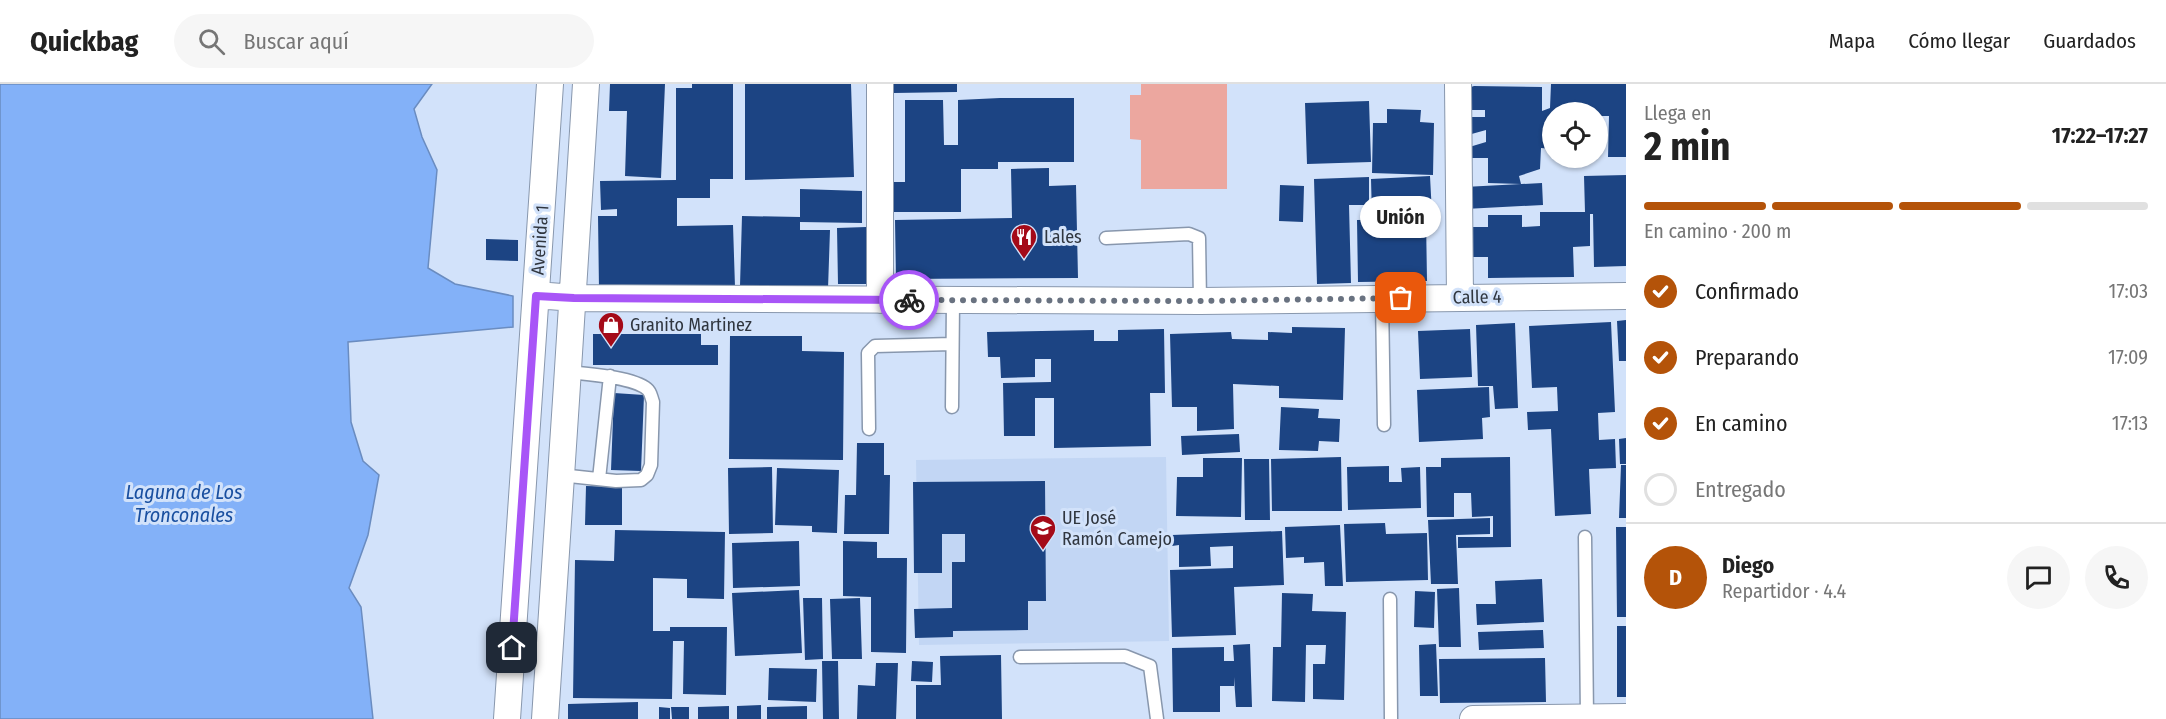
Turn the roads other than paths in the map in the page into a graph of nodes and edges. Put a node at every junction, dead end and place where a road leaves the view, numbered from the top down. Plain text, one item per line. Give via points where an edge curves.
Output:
1 (550, 84) edge
2 (586, 84) edge
3 (880, 84) edge
4 (1458, 84) edge
5 (1106, 238) dead end
6 (536, 296) junction
7 (1626, 296) edge
8 (574, 298) junction
9 (1460, 298) junction
10 (1382, 299) junction
11 (880, 300) junction
12 (952, 301) junction
13 (1200, 301) junction
14 (952, 344) junction
15 (568, 372) junction
16 (610, 376) junction
17 (952, 406) dead end
18 (1384, 425) dead end
19 (869, 429) dead end
20 (560, 475) junction
21 (598, 479) junction
22 (1585, 537) dead end
23 (1390, 599) dead end
24 (1020, 657) dead end
25 (1626, 717) edge
26 (1587, 718) edge
27 (507, 719) edge
28 (545, 719) edge
29 (1157, 719) edge
30 (1391, 719) edge
31 (1473, 719) edge

1 - 6 street, Avenida 1
2 - 8 street, Avenida 1
3 - 11 street
4 - 9 street
5 - 13 lane via 1189,234 1198,238
6 - 8 street, Calle 4
6 - 27 street, Avenida 1
7 - 9 street, Calle 4
8 - 11 street, Calle 4
8 - 15 street, Avenida 1
9 - 10 street, Calle 4
10 - 13 street, Calle 4
10 - 18 lane
11 - 12 street, Calle 4
12 - 13 street, Calle 4
12 - 14 lane
14 - 17 lane
14 - 19 lane via 875,346 868,353
15 - 16 lane
15 - 20 street, Avenida 1
16 - 21 lane
16 - 21 lane via 650,391 651,465 641,480
20 - 21 lane
20 - 28 street, Avenida 1
22 - 26 lane
23 - 30 lane
24 - 29 lane via 1136,659 1150,666
25 - 26 street
26 - 31 street

